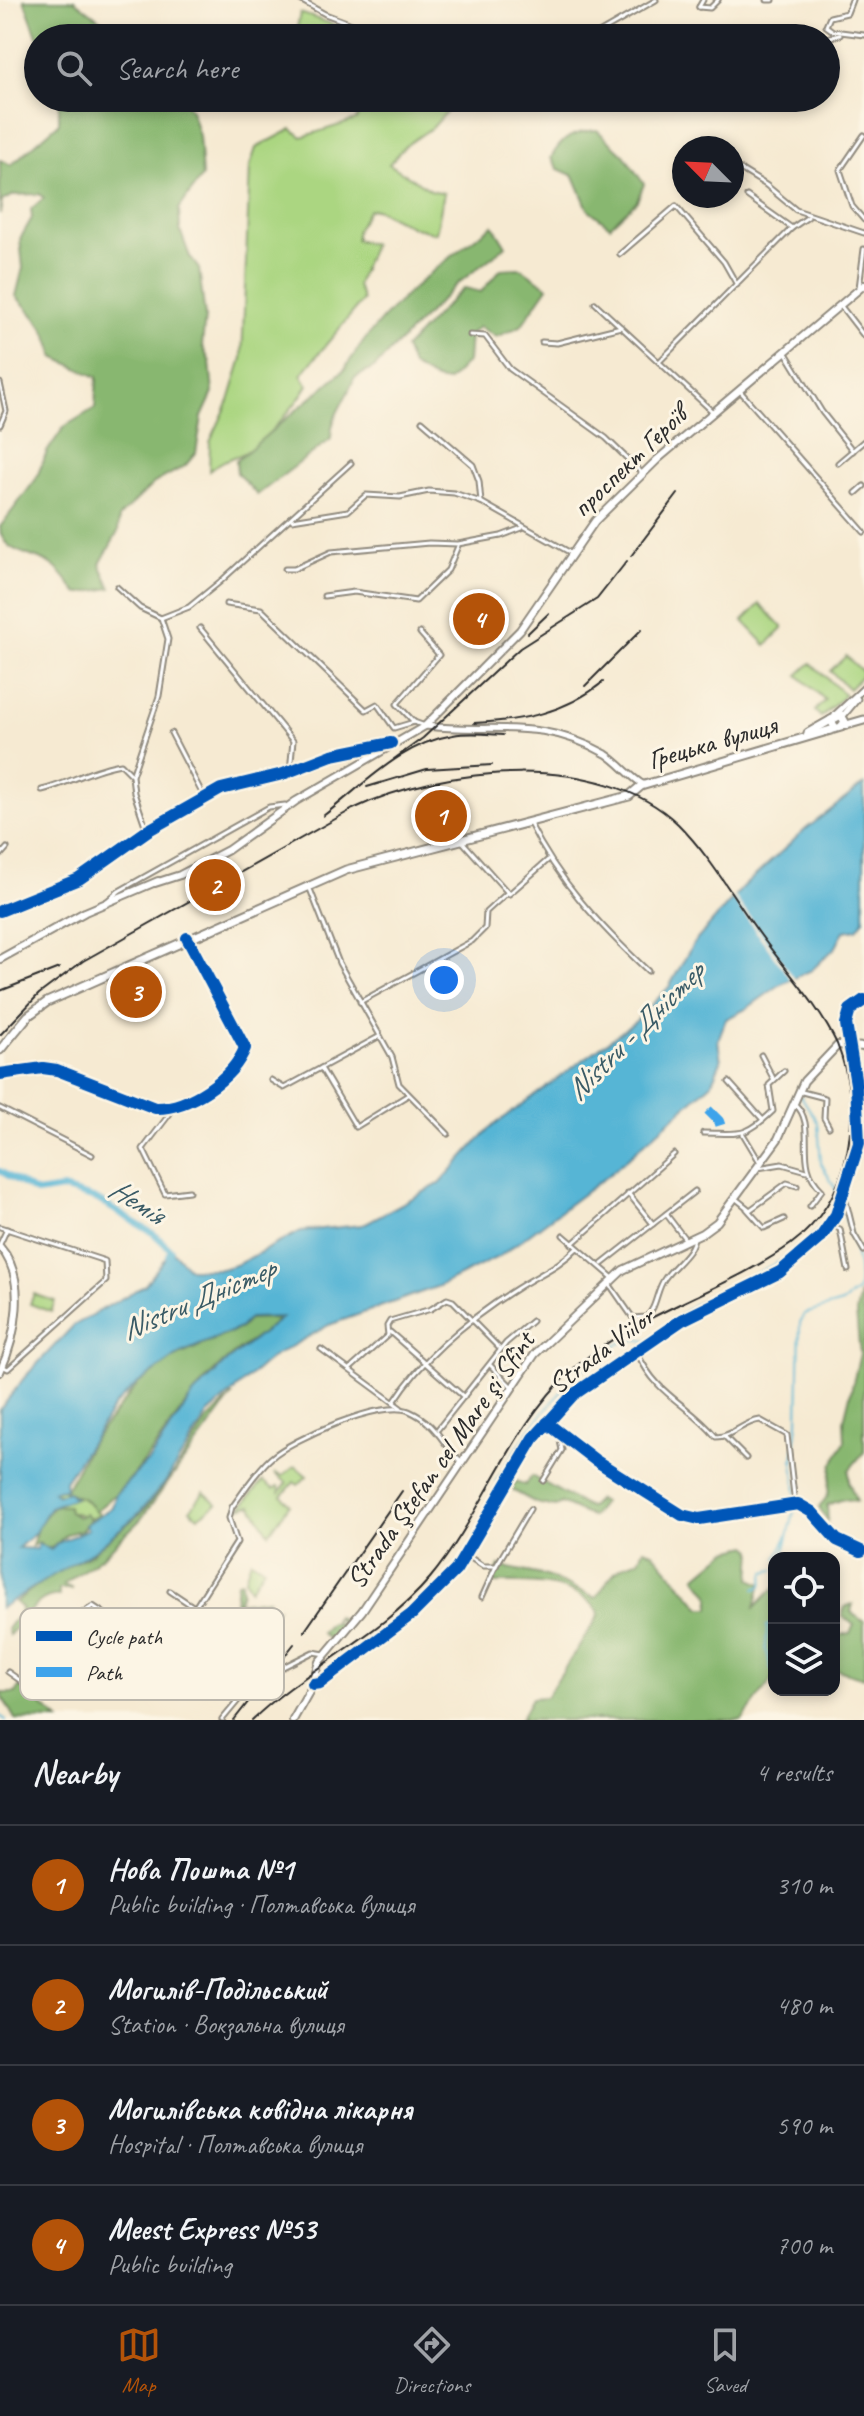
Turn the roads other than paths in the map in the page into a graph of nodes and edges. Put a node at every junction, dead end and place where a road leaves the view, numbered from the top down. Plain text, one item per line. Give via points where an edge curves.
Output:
1 (300, 0) edge
2 (656, 0) edge
3 (703, 0) edge
4 (718, 0) edge
5 (767, 0) edge
6 (773, 0) edge
7 (852, 0) edge
8 (352, 24) edge
9 (614, 24) edge
10 (826, 24) edge
11 (840, 33) edge
12 (843, 34) junction
13 (840, 35) edge
14 (864, 35) edge
15 (864, 135) edge
16 (744, 172) edge
17 (747, 196) dead end
18 (809, 217) junction
19 (864, 220) edge
20 (792, 228) junction
21 (864, 233) edge
22 (864, 249) edge
23 (620, 254) dead end
24 (737, 285) junction
25 (862, 287) edge
26 (595, 303) dead end
27 (840, 305) junction
28 (621, 327) junction
29 (470, 335) dead end
30 (864, 336) edge
31 (542, 342) dead end
32 (785, 350) junction
33 (659, 362) junction
34 (0, 383) edge
35 (739, 389) junction
36 (713, 412) junction
37 (422, 421) dead end
38 (0, 425) edge
39 (864, 441) edge
40 (853, 451) junction
41 (351, 463) dead end
42 (838, 463) dead end
43 (643, 474) junction
44 (864, 486) edge
45 (856, 493) dead end
46 (481, 502) junction
47 (292, 520) junction
48 (522, 528) junction
49 (864, 532) edge
50 (458, 544) junction
51 (571, 553) junction
52 (285, 569) dead end
53 (117, 587) dead end
54 (324, 596) dead end
55 (226, 604) dead end
56 (161, 618) junction
57 (200, 628) dead end
58 (420, 633) dead end
59 (864, 690) edge
60 (839, 720) junction
61 (862, 721) edge
62 (414, 722) junction
63 (425, 726) junction
64 (171, 733) dead end
65 (391, 743) junction
66 (360, 750) junction
67 (364, 760) junction
68 (290, 771) junction
69 (132, 776) junction
70 (632, 776) junction
71 (644, 787) junction
72 (42, 790) dead end
73 (204, 798) junction
74 (289, 805) junction
75 (529, 822) junction
76 (147, 831) junction
77 (459, 838) junction
78 (7, 848) dead end
79 (0, 856) edge
80 (548, 860) junction
81 (309, 886) junction
82 (509, 893) junction
83 (105, 904) junction
84 (0, 911) edge
85 (187, 938) junction
86 (0, 959) edge
87 (648, 971) dead end
88 (864, 1000) edge
89 (360, 1002) junction
90 (380, 1036) junction
91 (844, 1044) junction
92 (862, 1046) edge
93 (0, 1050) edge
94 (761, 1055) dead end
95 (321, 1068) junction
96 (784, 1071) dead end
97 (0, 1074) edge
98 (773, 1078) junction
99 (271, 1080) dead end
100 (729, 1082) dead end
101 (798, 1091) junction
102 (408, 1095) junction
103 (793, 1103) junction
104 (175, 1107) junction
105 (0, 1108) edge
106 (763, 1120) junction
107 (829, 1127) dead end
108 (703, 1133) dead end
109 (448, 1134) dead end
110 (743, 1134) junction
111 (862, 1137) edge
112 (674, 1154) dead end
113 (92, 1155) dead end
114 (759, 1166) junction
115 (807, 1171) junction
116 (797, 1186) dead end
117 (189, 1191) dead end
118 (695, 1191) dead end
119 (628, 1193) junction
120 (842, 1193) junction
121 (735, 1198) junction
122 (810, 1206) dead end
123 (747, 1209) junction
124 (666, 1214) junction
125 (784, 1219) dead end
126 (653, 1224) junction
127 (829, 1225) junction
128 (0, 1227) edge
129 (7, 1228) junction
130 (563, 1235) dead end
131 (694, 1236) junction
132 (685, 1239) junction
133 (572, 1244) junction
134 (0, 1245) edge
135 (577, 1248) junction
136 (864, 1251) edge
137 (602, 1264) junction
138 (848, 1270) dead end
139 (611, 1280) junction
140 (473, 1321) junction
141 (532, 1321) dead end
142 (390, 1332) junction
143 (321, 1349) dead end
144 (500, 1349) junction
145 (637, 1352) junction
146 (423, 1362) junction
147 (490, 1365) junction
148 (350, 1369) junction
149 (1, 1370) edge
150 (511, 1386) junction
151 (464, 1397) junction
152 (394, 1402) junction
153 (401, 1408) junction
154 (547, 1423) junction
155 (438, 1429) junction
156 (558, 1432) junction
157 (725, 1437) junction
158 (746, 1458) dead end
159 (461, 1462) junction
160 (543, 1481) dead end
161 (795, 1504) junction
162 (530, 1509) dead end
163 (861, 1551) dead end
164 (466, 1555) junction
165 (496, 1566) junction
166 (170, 1591) dead end
167 (482, 1597) dead end
168 (194, 1607) joint
169 (325, 1654) junction
170 (284, 1667) edge
171 (8, 1672) dead end
172 (20, 1680) edge
173 (313, 1684) junction
174 (238, 1700) edge
175 (222, 1720) edge
176 (293, 1720) edge

1 - 8 street
2 - 9 street
3 - 4 street via 699,7 710,8
5 - 6 street
7 - 10 street via 847,13 830,17
11 - 12 street
12 - 13 street
12 - 14 street
15 - 19 street via 840,170 852,206
16 - 18 street
17 - 20 street
18 - 20 street
18 - 21 street
20 - 24 street
22 - 25 street, проспект Героїв
23 - 24 street via 676,206
24 - 33 street
25 - 27 main road, проспект Героїв
26 - 28 street
27 - 30 street
27 - 32 main road, проспект Героїв
28 - 31 street
28 - 33 street
29 - 43 street via 485,336 510,369 606,438
32 - 35 main road, проспект Героїв
32 - 40 street
33 - 36 street
34 - 38 street via 6,411
35 - 36 main road, проспект Героїв
35 - 49 street
36 - 43 main road, проспект Героїв
37 - 46 street via 473,465
39 - 40 street
40 - 42 street
41 - 47 street
43 - 51 main road, проспект Героїв
44 - 45 street
46 - 47 street via 429,491 400,497 366,495 348,511
46 - 48 street
47 - 56 street via 189,607
48 - 50 street
48 - 51 street
50 - 52 street via 356,548
50 - 54 street via 448,570 416,601 354,592
51 - 63 main road, проспект Героїв via 520,630
53 - 56 street
55 - 62 street via 261,609 366,710 377,704 394,728
56 - 69 street via 168,639 159,696
57 - 68 street via 293,741
58 - 62 street via 439,655 397,704
59 - 60 main road
60 - 61 highway, Грецька вулиця
60 - 71 highway, Грецька вулиця via 796,740
62 - 63 street
63 - 65 main road, проспект Героїв
63 - 70 main road via 518,727 554,734 604,754
64 - 73 street
65 - 66 street
65 - 67 main road, проспект Героїв
66 - 67 street
66 - 68 street
67 - 74 main road, проспект Героїв
68 - 73 street via 240,782
69 - 72 street via 121,764 98,767 88,776
69 - 76 street
70 - 71 main road
70 - 71 main road
71 - 75 highway, Грецька вулиця via 629,796
73 - 76 street
74 - 83 main road, проспект Героїв via 199,866
74 - 83 street via 269,807 119,891
75 - 77 highway, Грецька вулиця
75 - 80 street
76 - 84 street via 79,879
77 - 81 highway, Грецька вулиця
77 - 82 street
78 - 79 street
80 - 82 street
80 - 87 street via 587,912
81 - 85 highway, Грецька вулиця
81 - 89 street
82 - 89 street via 486,912 485,928 472,941
83 - 86 main road, проспект Героїв
85 - 93 highway, Грецька вулиця via 47,1002
85 - 104 street via 245,1048 228,1075
88 - 91 street via 846,1018
89 - 90 street
90 - 95 street
90 - 102 street
91 - 92 main road
91 - 101 main road, Strada Ştefan cel Mare şi Sfînt
91 - 111 street, Strada Viilor via 856,1084
94 - 98 street
95 - 99 street via 284,1088
95 - 102 street via 356,1127
96 - 98 street
97 - 104 street via 57,1070 155,1108
98 - 106 street via 773,1111
100 - 106 street
101 - 103 main road, Strada Ştefan cel Mare şi Sfînt
101 - 107 street via 825,1098
102 - 109 street
103 - 114 main road, Strada Ştefan cel Mare şi Sfînt
103 - 115 street via 805,1115
104 - 117 street via 143,1149 165,1194
105 - 113 street
106 - 110 street
108 - 110 street
110 - 114 street
111 - 120 street, Strada Viilor
112 - 119 street
114 - 115 street via 782,1164
114 - 121 main road, Strada Ştefan cel Mare şi Sfînt
115 - 122 street via 822,1190
116 - 123 street via 787,1183
118 - 124 street
119 - 126 street
119 - 133 street
120 - 127 street, Strada Viilor
120 - 136 street
121 - 123 street
121 - 131 main road, Strada Ştefan cel Mare şi Sfînt via 711,1227
123 - 125 street via 766,1228
124 - 126 street
124 - 132 street
126 - 137 street
127 - 138 street via 842,1232
127 - 145 street, Strada Viilor via 813,1246 780,1272 705,1307
128 - 129 street
129 - 134 street
129 - 149 street via 105,1261 108,1268 106,1281
130 - 133 street
131 - 132 main road, Strada Ştefan cel Mare şi Sfînt
131 - 139 street via 693,1245 659,1288 650,1314 635,1319
132 - 139 main road, Strada Ştefan cel Mare şi Sfînt
133 - 135 street
134 - 149 main road via 12,1266 16,1295
135 - 137 street
135 - 140 street
137 - 139 street
139 - 150 main road, Strada Ştefan cel Mare şi Sfînt via 542,1345
140 - 142 street via 449,1299 390,1321
140 - 144 street
140 - 146 street
141 - 144 street
142 - 146 street
142 - 148 street
143 - 148 street
144 - 147 street
145 - 154 street, Strada Viilor via 579,1389
145 - 157 street via 665,1395 703,1420 716,1437
146 - 151 street
146 - 152 street
147 - 150 street
147 - 151 street
148 - 152 street
150 - 159 main road, Strada Ştefan cel Mare şi Sfînt
151 - 155 street
152 - 153 street
153 - 155 street
153 - 168 street via 325,1428 269,1459 231,1509 237,1542
154 - 156 street
154 - 164 street, Strada Viilor
155 - 159 street
156 - 160 street, Strada Viilor via 562,1450
156 - 161 street via 682,1515 699,1519
157 - 158 street
157 - 161 street via 760,1420 787,1435
159 - 169 main road, Strada Ştefan cel Mare şi Sfînt via 362,1611
161 - 163 street via 809,1509 837,1540
162 - 165 street
164 - 165 street via 483,1566
164 - 173 street, Strada Viilor via 412,1614
165 - 167 street
166 - 168 street
169 - 170 street via 315,1651
169 - 173 main road, Strada Ştefan cel Mare şi Sfînt
171 - 172 street
173 - 176 main road, Strada Ştefan cel Mare şi Sfînt
174 - 175 street

